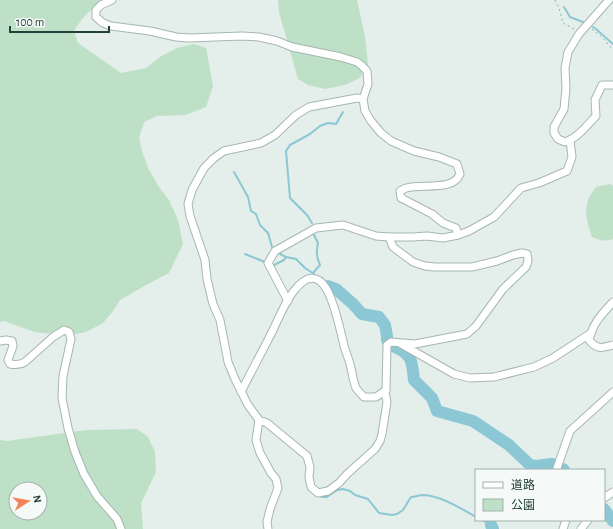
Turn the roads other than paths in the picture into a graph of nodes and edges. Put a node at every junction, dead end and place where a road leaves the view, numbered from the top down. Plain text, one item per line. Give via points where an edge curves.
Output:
1 (112, 0) edge
2 (609, 0) edge
3 (613, 84) edge
4 (363, 99) junction
5 (570, 140) junction
6 (458, 235) junction
7 (389, 237) junction
8 (288, 301) junction
9 (613, 302) edge
10 (591, 333) junction
11 (0, 341) edge
12 (400, 343) junction
13 (613, 345) edge
14 (386, 390) junction
15 (241, 392) junction
16 (613, 392) edge
17 (259, 420) junction
18 (558, 469) edge
19 (587, 521) edge
20 (121, 529) edge
21 (268, 529) edge
22 (581, 529) edge

1 - 4 street via 96,10 96,17 111,26 188,38 259,37 357,62 366,71 368,84
2 - 5 street via 568,52 564,109 554,127 554,133 558,139 565,142
3 - 5 street via 602,85 595,100 596,116
4 - 6 street via 371,121 392,141 414,151 457,164 460,174 452,183 400,191 401,198 432,214 443,224 456,228
4 - 15 street via 309,107 296,115 275,135 261,142 224,151 204,168 192,190 188,204 190,216 205,260 228,362
5 - 6 street via 572,157 567,171 521,188 494,217
6 - 7 street via 443,238
7 - 8 street via 376,236 343,225 316,228 275,251 268,263
7 - 12 street via 393,247 413,262 425,266 472,267 522,253 527,254 528,261 526,267 503,289 476,326 467,334 415,344
8 - 14 street via 301,283 309,278 318,279 329,292 334,304 356,388 364,397 376,397
8 - 15 street
9 - 10 street via 595,323
10 - 12 street via 534,368 494,377 470,378 454,374
10 - 13 street via 590,340 594,345 601,348
11 - 20 street via 12,341 13,346 8,360 14,365 25,362 64,330 69,332 71,339 63,376 62,398 68,428 84,474 97,496 117,519
12 - 14 street via 392,342 387,346
14 - 17 street via 387,402 380,441 375,449 328,492 318,493 311,487 307,456 267,423
15 - 17 street
16 - 18 street via 570,431
17 - 21 street via 256,440 278,488 270,509
19 - 22 street

